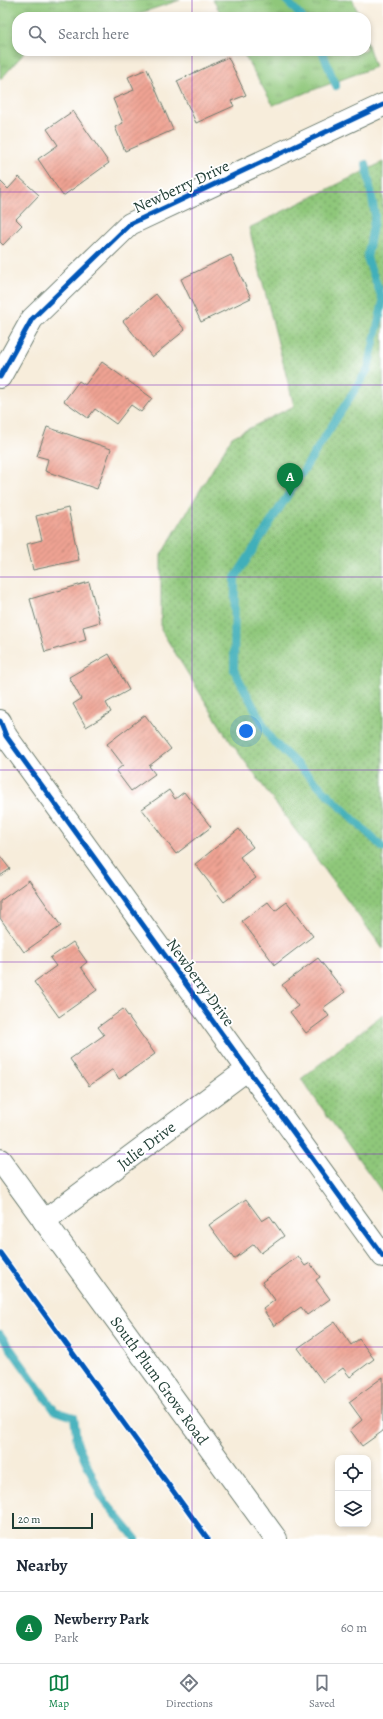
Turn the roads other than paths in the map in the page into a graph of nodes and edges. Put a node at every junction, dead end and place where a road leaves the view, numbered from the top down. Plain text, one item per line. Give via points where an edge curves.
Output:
1 (383, 105) edge
2 (0, 377) edge
3 (0, 721) edge
4 (248, 1069) junction
5 (0, 1160) edge
6 (44, 1221) junction
7 (383, 1256) edge
8 (276, 1539) edge

1 - 2 street, Newberry Drive via 130,224 32,319
3 - 4 street, Newberry Drive via 6,736
4 - 6 street, Julie Drive
4 - 7 street, Newberry Drive
5 - 6 street, South Plum Grove Road
6 - 8 street, South Plum Grove Road

